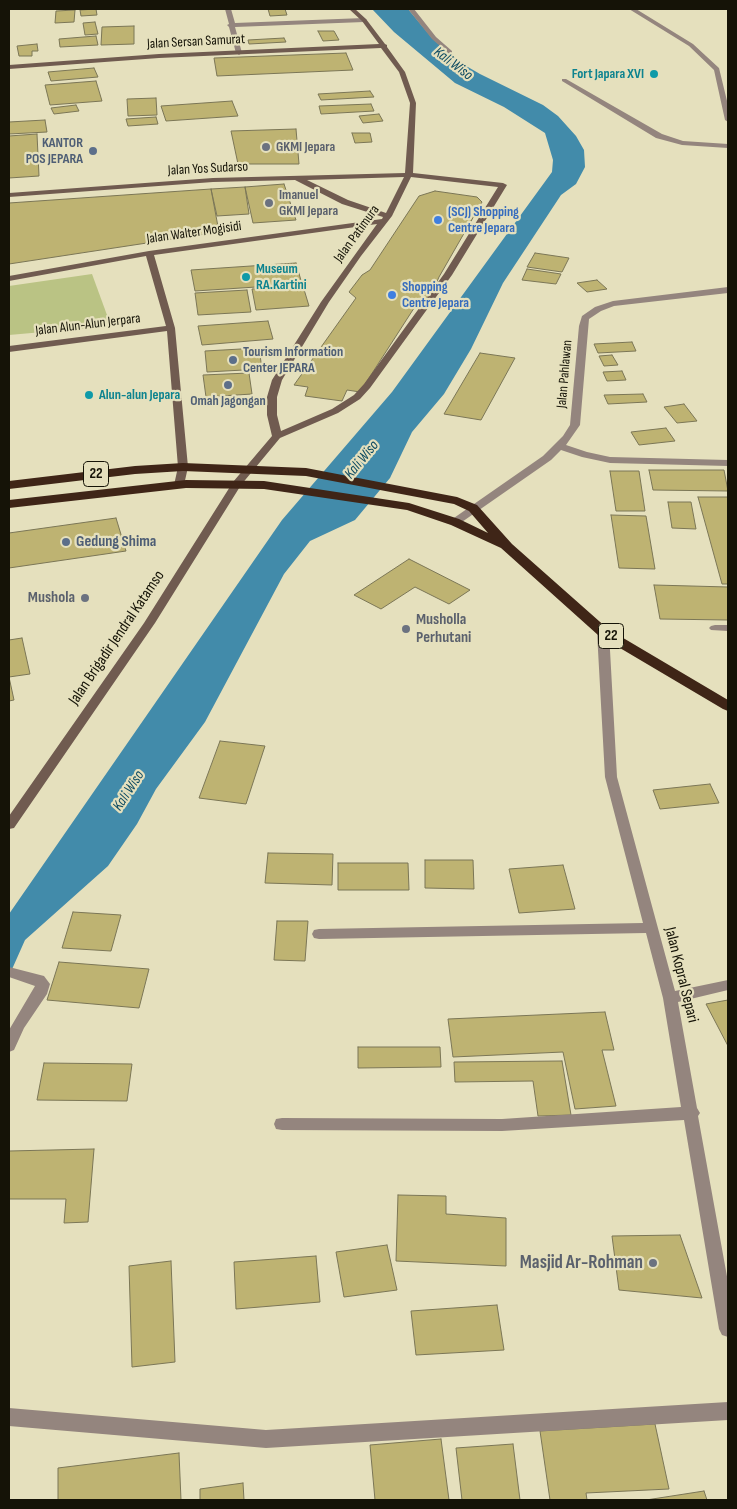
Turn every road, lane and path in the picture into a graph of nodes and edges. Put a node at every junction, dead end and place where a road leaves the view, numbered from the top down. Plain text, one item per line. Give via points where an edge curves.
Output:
1 (228, 9) edge
2 (352, 9) edge
3 (411, 9) edge
4 (632, 9) edge
5 (364, 20) junction
6 (230, 24) junction
7 (385, 46) junction
8 (450, 52) dead end
9 (239, 53) junction
10 (9, 67) edge
11 (564, 80) dead end
12 (728, 120) edge
13 (728, 146) edge
14 (409, 175) junction
15 (297, 178) junction
16 (9, 195) edge
17 (386, 219) junction
18 (149, 253) junction
19 (9, 278) edge
20 (728, 290) edge
21 (171, 328) junction
22 (9, 349) edge
23 (277, 436) junction
24 (559, 446) junction
25 (728, 463) edge
26 (183, 467) junction
27 (250, 469) junction
28 (9, 484) edge
29 (237, 484) junction
30 (179, 485) junction
31 (9, 504) edge
32 (473, 508) junction
33 (455, 522) junction
34 (507, 547) junction
35 (714, 628) dead end
36 (728, 628) edge
37 (603, 632) junction
38 (728, 706) edge
39 (9, 824) edge
40 (651, 928) junction
41 (318, 934) dead end
42 (9, 972) edge
43 (728, 985) edge
44 (670, 998) junction
45 (9, 1046) edge
46 (692, 1113) junction
47 (282, 1124) dead end
48 (728, 1328) edge
49 (728, 1411) edge
50 (9, 1417) edge

1 - 6 street
2 - 5 street, Jalan Patimura
3 - 8 street
4 - 12 street via 671,31 708,58 721,80
5 - 6 street
5 - 7 street, Jalan Patimura
6 - 9 street
7 - 9 street, Jalan Sersan Samurat
7 - 14 street, Jalan Patimura via 402,72 413,103
9 - 10 street, Jalan Sersan Samurat
11 - 13 street via 659,136 682,143
14 - 15 street, Jalan Yos Sudarso
14 - 17 street, Jalan Patimura
14 - 23 street, Jalan Yos Sudarso via 503,186 448,275 368,386 336,411
15 - 16 street, Jalan Yos Sudarso via 213,180
15 - 17 street
17 - 18 street, Jalan Walter Mogisidi
17 - 23 street, Jalan Patimura via 325,302 277,380 272,397 272,415
18 - 19 street, Jalan Walter Mogisidi
18 - 21 street
20 - 24 street, Jalan Pahlawan via 613,304 586,318 575,425
21 - 22 street, Jalan Alun-Alun Jerpara
21 - 26 street
23 - 27 street
24 - 25 street via 610,460
24 - 32 street, Jalan Pahlawan via 547,458
26 - 27 highway, 22
26 - 28 highway, 22
26 - 30 street
27 - 29 street, Jalan Brigadir Jendral Katamso
27 - 32 highway, 22 via 306,472 446,497
29 - 30 highway, 22
29 - 33 highway, 22 via 293,488 409,507
29 - 39 street, Jalan Brigadir Jendral Katamso via 149,623
30 - 31 highway, 22
32 - 33 street, Jalan Pahlawan
32 - 34 highway, 22
33 - 34 highway, 22
34 - 37 highway, 22
35 - 36 street
37 - 38 highway, 22
37 - 40 street, Jalan Kopral Separi via 611,777
40 - 41 street
40 - 44 street, Jalan Kopral Separi
42 - 45 street via 43,984
43 - 44 street
44 - 46 street, Jalan Kopral Separi
46 - 47 street via 502,1125
46 - 48 street, Jalan Kopral Separi
49 - 50 street via 266,1439

